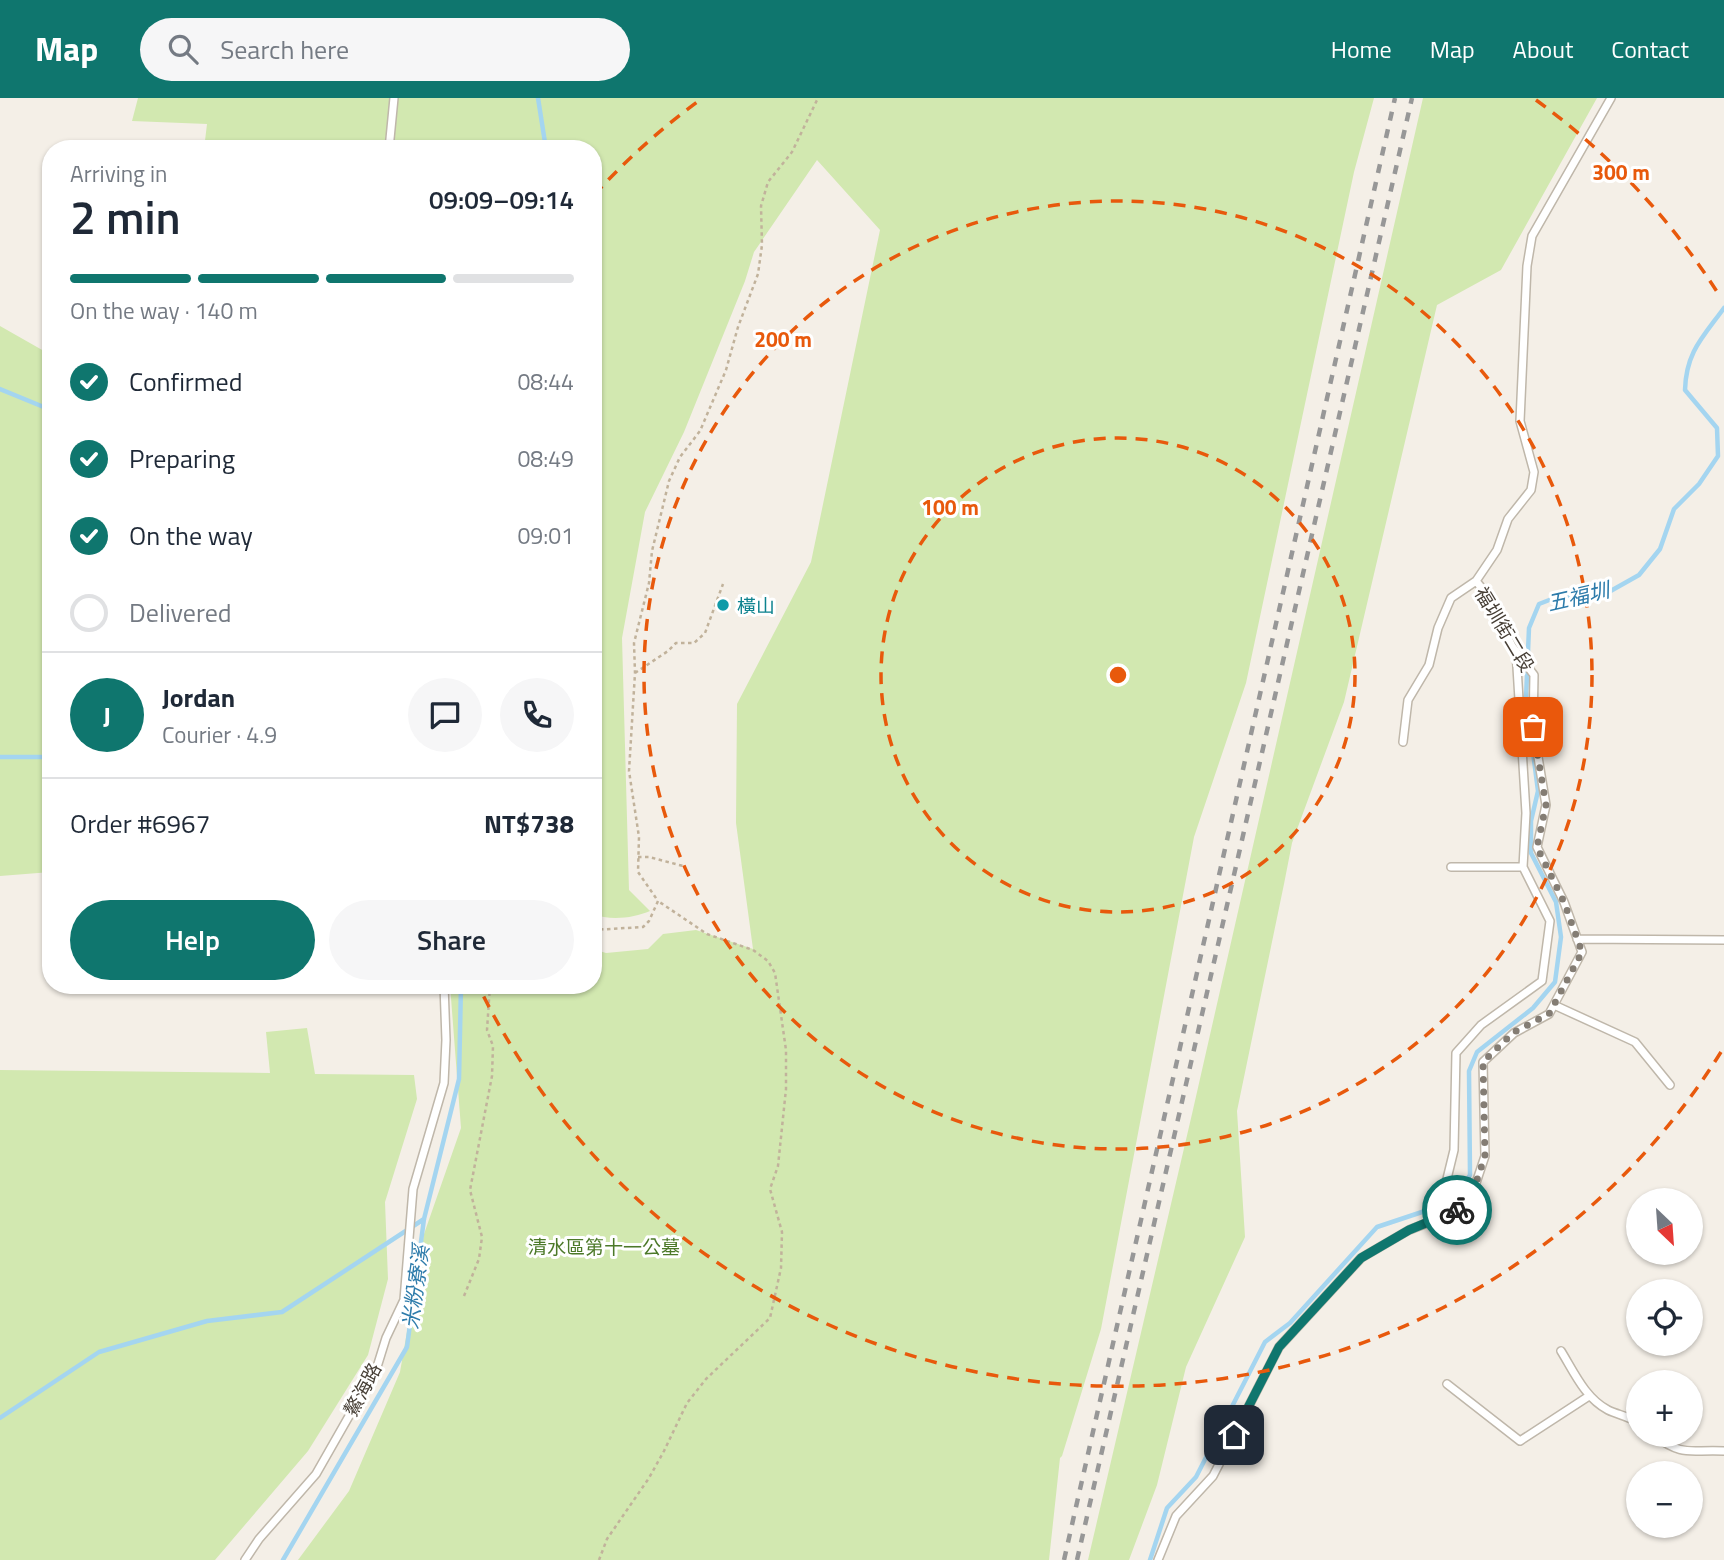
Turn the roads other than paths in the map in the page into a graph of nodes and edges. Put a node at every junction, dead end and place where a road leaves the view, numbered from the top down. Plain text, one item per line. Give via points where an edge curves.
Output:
1 (394, 98) edge
2 (1611, 98) edge
3 (390, 140) edge
4 (1476, 580) junction
5 (1516, 650) junction
6 (1403, 742) dead end
7 (1451, 867) dead end
8 (1523, 867) junction
9 (1577, 939) junction
10 (1724, 940) edge
11 (444, 994) edge
12 (1554, 1005) junction
13 (1670, 1085) dead end
14 (1459, 1208) junction
15 (1561, 1351) dead end
16 (1447, 1384) dead end
17 (1589, 1396) junction
18 (1626, 1416) edge
19 (1670, 1447) edge
20 (1724, 1451) edge
21 (245, 1560) edge
22 (1158, 1560) edge

1 - 3 lane
2 - 4 lane, 福圳街二段 via 1532,236 1520,421 1534,472 1531,490 1508,519 1497,550
4 - 5 lane, 福圳街二段
4 - 6 lane via 1451,598 1429,665 1408,700
5 - 8 lane via 1526,813
5 - 9 lane, 福圳街二段 via 1534,675 1533,727 1546,805 1537,847
7 - 8 lane
8 - 14 lane via 1550,921 1542,981 1481,1025 1456,1053 1454,1150 1444,1191
9 - 10 lane
9 - 12 lane, 福圳街二段 via 1582,952
11 - 21 lane, 鰲海路 via 444,1083 413,1189 404,1300 377,1367 316,1474
12 - 13 lane via 1635,1042
12 - 14 lane, 福圳街二段 via 1549,1014 1514,1032 1483,1062 1485,1156 1473,1192
14 - 22 lane via 1361,1258 1279,1347 1213,1476 1176,1516
15 - 17 lane
16 - 17 lane via 1520,1441
17 - 18 lane
19 - 20 lane via 1688,1452

